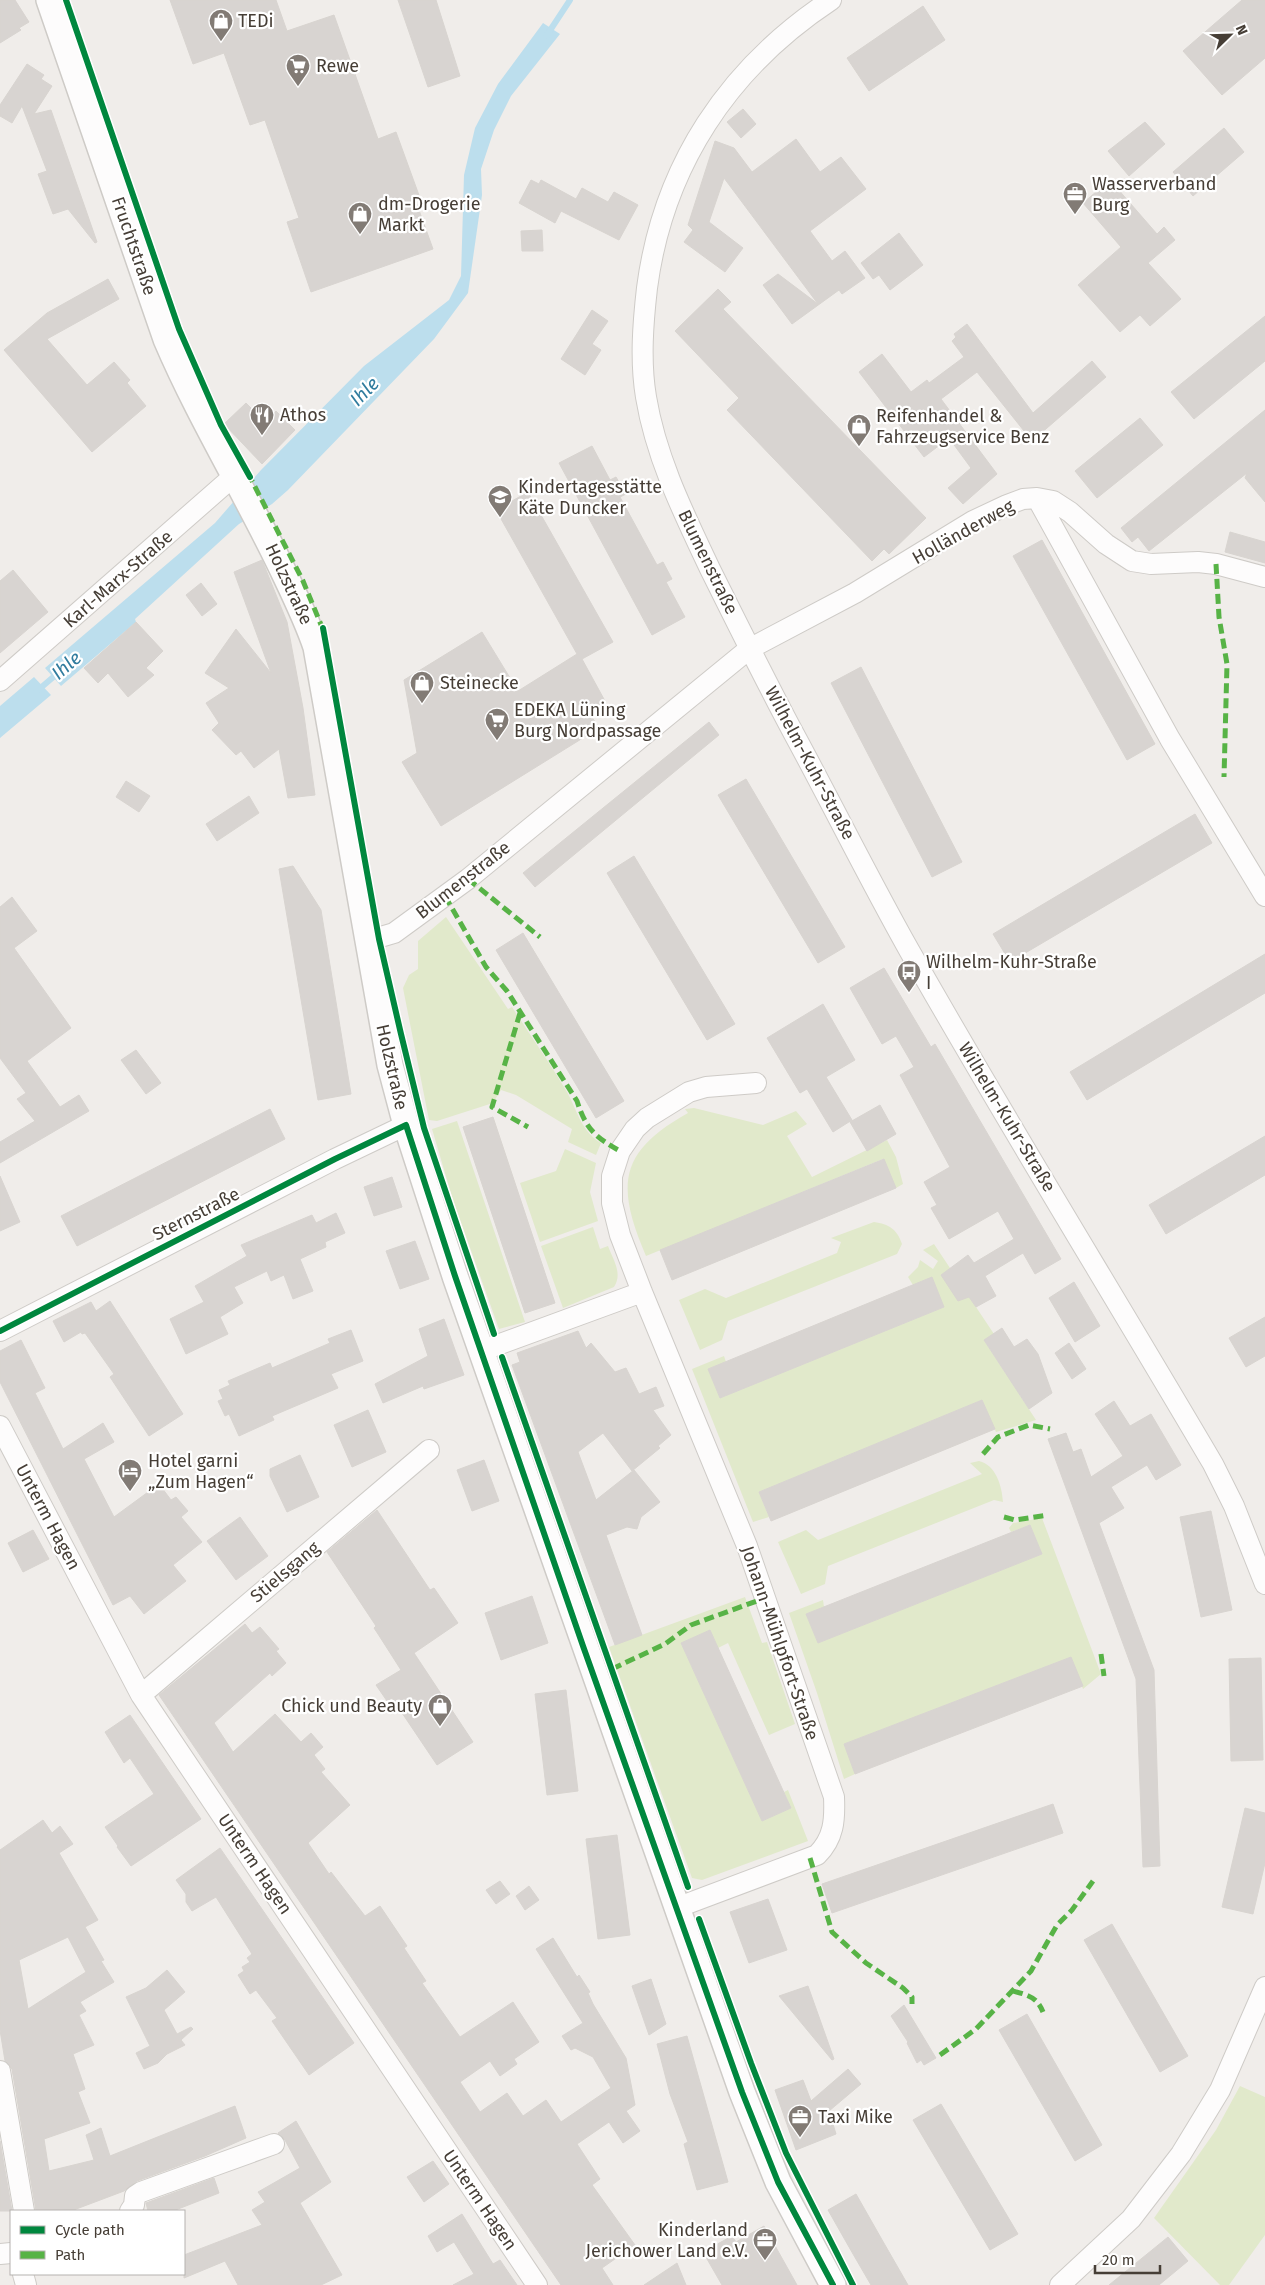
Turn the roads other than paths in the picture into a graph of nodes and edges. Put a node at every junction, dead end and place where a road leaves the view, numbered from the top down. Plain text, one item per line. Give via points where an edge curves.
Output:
1 (49, 0) edge
2 (831, 0) edge
3 (237, 480) junction
4 (1037, 498) junction
5 (1265, 577) edge
6 (749, 649) junction
7 (0, 682) edge
8 (1265, 896) edge
9 (367, 941) junction
10 (756, 1083) dead end
11 (406, 1125) junction
12 (642, 1292) junction
13 (0, 1331) edge
14 (481, 1351) junction
15 (0, 1426) edge
16 (429, 1450) dead end
17 (1265, 1584) edge
18 (141, 1695) junction
19 (676, 1908) junction
20 (1265, 1987) edge
21 (0, 2071) edge
22 (274, 2144) dead end
23 (24, 2210) edge
24 (131, 2210) edge
25 (537, 2285) edge
26 (833, 2285) edge
27 (1060, 2285) edge

1 - 3 street, Fruchtstraße via 166,339
2 - 6 street, Blumenstraße via 759,59 706,121 676,178 661,218 651,259 645,306 642,351 654,435 667,476
3 - 7 street, Karl-Marx-Straße
3 - 9 street, Holzstraße via 316,647
4 - 5 street, Holländerweg via 1054,502 1070,512 1106,544 1132,561 1216,564
4 - 6 street, Holländerweg via 1024,499 973,521 855,593
4 - 8 street via 1174,747
6 - 9 street, Blumenstraße via 468,879 394,933
6 - 17 street, Wilhelm-Kuhr-Straße via 907,946 1213,1464 1234,1506
9 - 11 street, Holzstraße via 390,1065
10 - 12 street, Johann-Mühlpfort-Straße via 706,1087 689,1092 647,1118 620,1151 612,1176 612,1203 620,1235
11 - 13 street, Sternstraße
11 - 14 street, Holzstraße
12 - 14 street
12 - 19 street, Johann-Mühlpfort-Straße via 747,1546 834,1797 835,1822 831,1836 817,1854
14 - 19 street, Holzstraße
15 - 18 street, Unterm Hagen
16 - 18 street, Stielsgang
18 - 25 street, Unterm Hagen
19 - 26 street, Holzstraße via 775,2175
20 - 27 street via 1220,2090 1181,2154 1131,2219
21 - 23 street
22 - 24 street via 141,2192 135,2196

